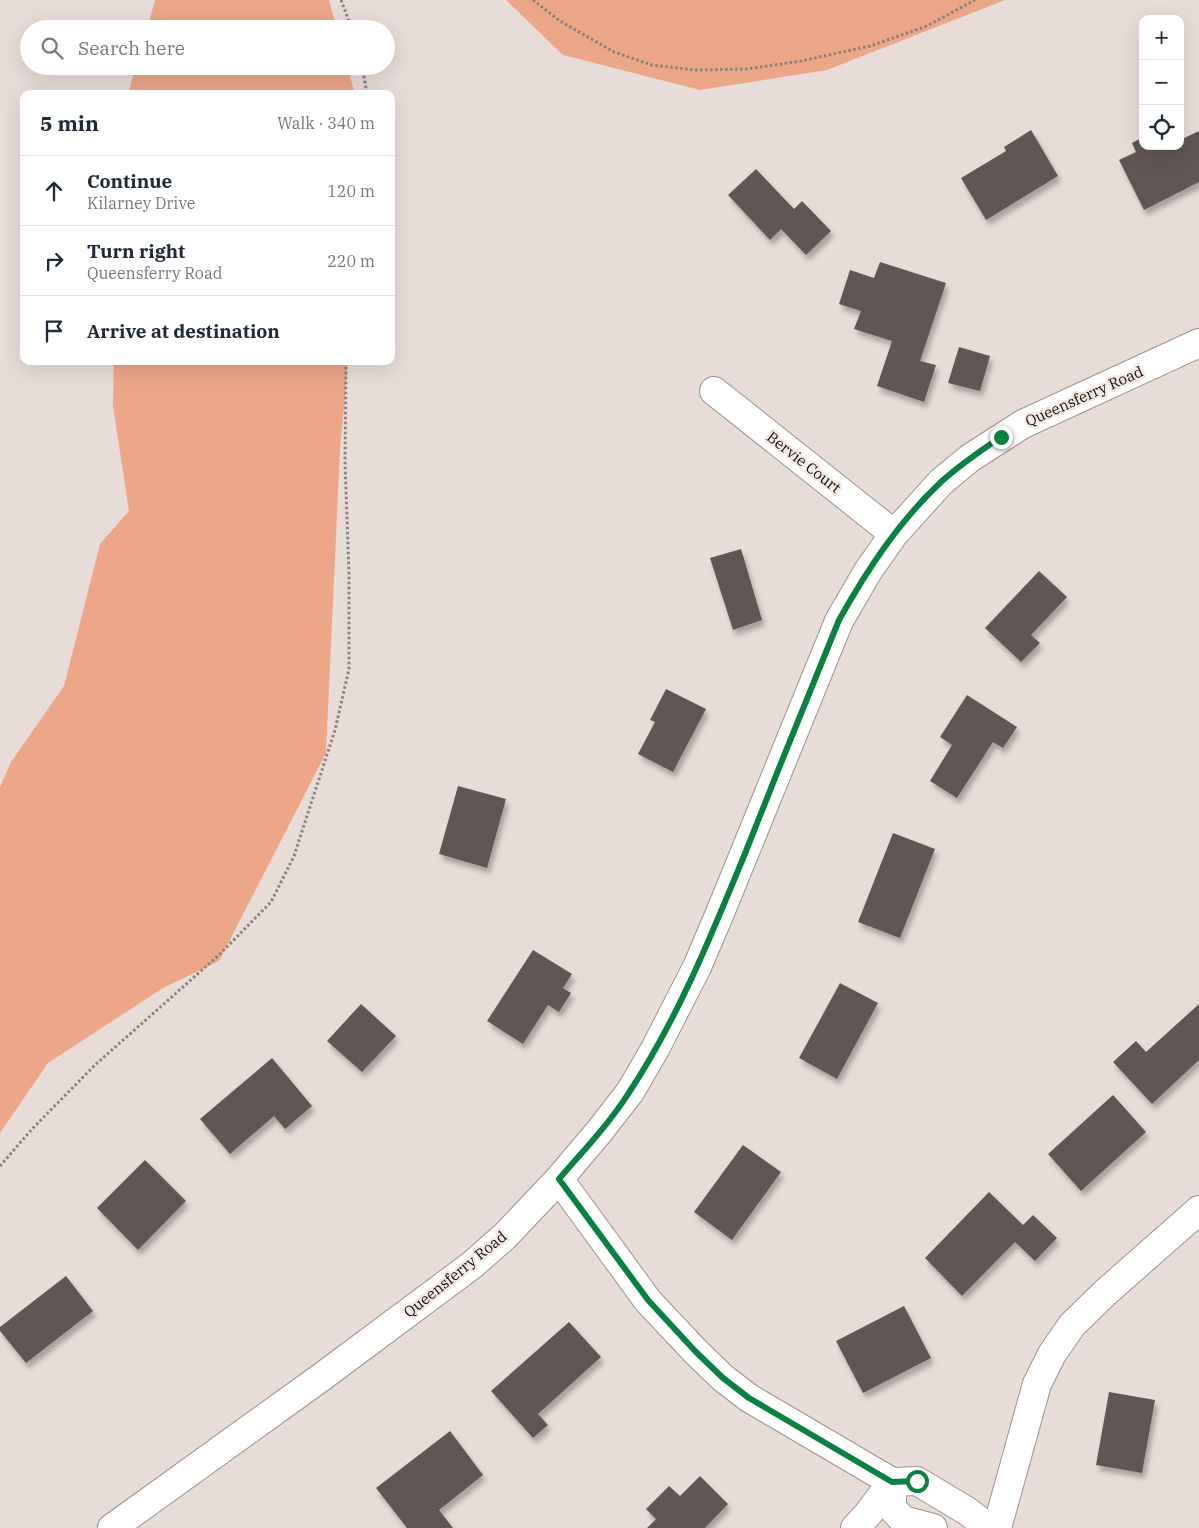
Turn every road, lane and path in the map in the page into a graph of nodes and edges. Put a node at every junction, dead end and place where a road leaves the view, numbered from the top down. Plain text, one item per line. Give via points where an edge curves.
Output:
1 (341, 0) edge
2 (533, 0) edge
3 (975, 0) edge
4 (349, 20) edge
5 (364, 75) edge
6 (366, 90) edge
7 (1199, 343) edge
8 (346, 365) edge
9 (714, 391) dead end
10 (894, 534) junction
11 (0, 1166) edge
12 (559, 1179) junction
13 (1199, 1210) edge
14 (892, 1482) junction
15 (112, 1528) edge
16 (855, 1528) edge
17 (933, 1528) edge
18 (988, 1528) edge
19 (997, 1528) edge

1 - 4 path
2 - 3 path via 560,21 614,52 652,65 738,70 870,46 927,26
5 - 6 path
7 - 10 street, Queensferry Road via 1008,433 941,482
8 - 11 path via 349,669 335,730 294,856 264,909 219,955 94,1065
9 - 10 street, Bervie Court
10 - 12 street, Queensferry Road via 839,620 720,913 672,1017 630,1092
12 - 14 street via 648,1300 723,1378 749,1398
12 - 15 street, Queensferry Road via 472,1264
13 - 19 street via 1072,1325 1052,1354 1037,1384
14 - 16 street
14 - 17 street via 892,1508 903,1520
14 - 18 street via 917,1481 967,1511

